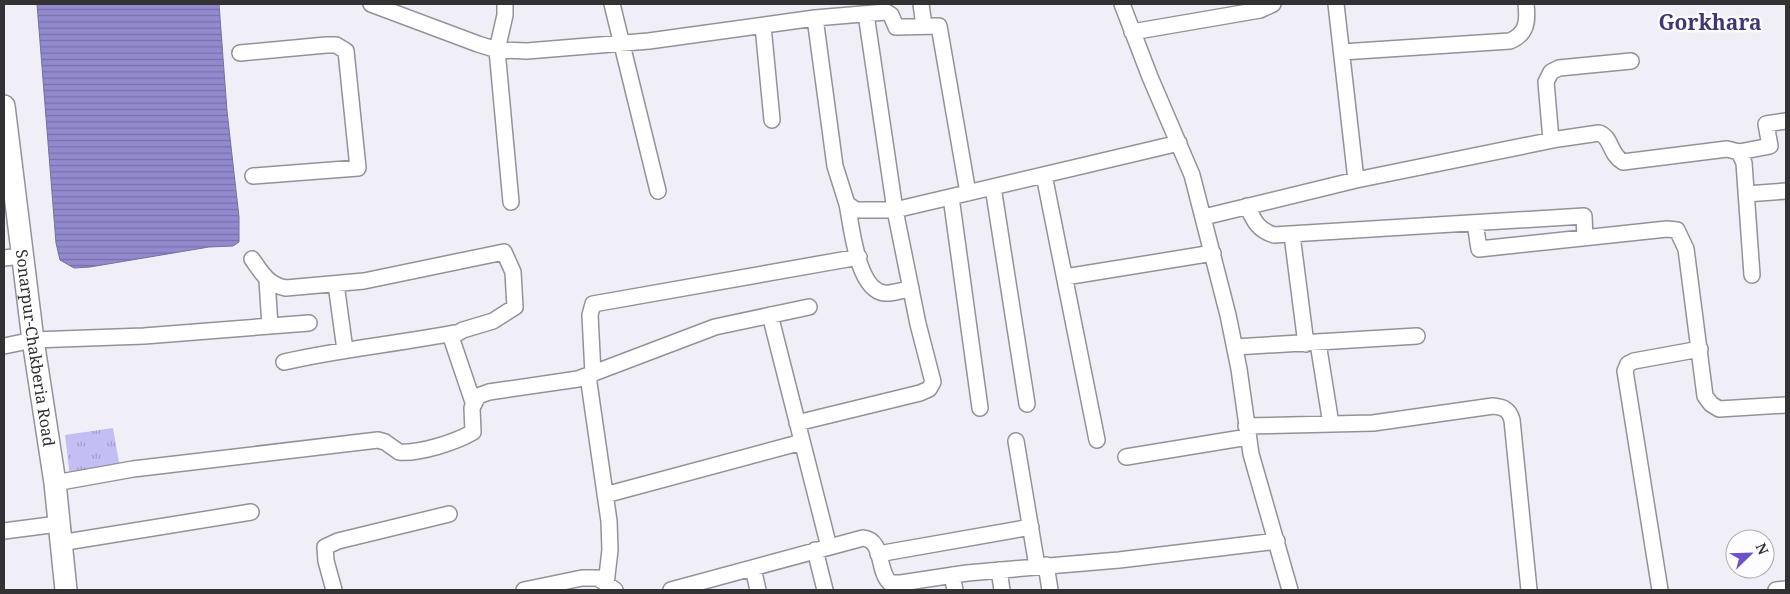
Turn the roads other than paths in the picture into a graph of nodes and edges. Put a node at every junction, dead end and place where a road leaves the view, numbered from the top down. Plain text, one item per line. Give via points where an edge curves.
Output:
1 (372, 4) edge
2 (505, 4) edge
3 (612, 4) edge
4 (921, 4) edge
5 (1122, 4) edge
6 (1273, 4) edge
7 (1336, 4) edge
8 (1526, 4) edge
9 (866, 14) junction
10 (815, 18) junction
11 (763, 26) junction
12 (924, 26) junction
13 (1132, 32) junction
14 (622, 43) junction
15 (497, 50) junction
16 (1342, 52) junction
17 (240, 54) dead end
18 (1631, 61) dead end
19 (4, 106) edge
20 (772, 120) dead end
21 (1786, 121) edge
22 (1551, 140) junction
23 (1179, 143) junction
24 (1739, 152) junction
25 (1044, 175) junction
26 (253, 176) dead end
27 (1356, 180) junction
28 (993, 187) junction
29 (658, 191) dead end
30 (1786, 191) edge
31 (968, 193) junction
32 (1746, 194) junction
33 (951, 197) junction
34 (511, 202) dead end
35 (847, 204) junction
36 (1247, 206) junction
37 (895, 210) junction
38 (1204, 217) junction
39 (1475, 223) junction
40 (1292, 235) junction
41 (1585, 238) junction
42 (1213, 254) junction
43 (13, 257) edge
44 (859, 257) junction
45 (252, 259) dead end
46 (1752, 275) dead end
47 (1065, 278) junction
48 (267, 280) junction
49 (336, 284) junction
50 (911, 288) junction
51 (809, 307) dead end
52 (770, 315) junction
53 (309, 323) dead end
54 (270, 326) junction
55 (454, 333) junction
56 (1417, 336) dead end
57 (33, 340) junction
58 (1312, 343) junction
59 (4, 346) edge
60 (1235, 347) junction
61 (1700, 349) junction
62 (345, 350) junction
63 (284, 362) dead end
64 (590, 375) junction
65 (474, 402) junction
66 (1027, 404) dead end
67 (1786, 405) edge
68 (980, 408) dead end
69 (797, 422) junction
70 (1331, 424) junction
71 (1247, 431) junction
72 (1097, 440) dead end
73 (802, 442) junction
74 (1016, 442) dead end
75 (1126, 457) dead end
76 (55, 484) junction
77 (605, 495) junction
78 (251, 512) dead end
79 (449, 514) dead end
80 (1030, 527) junction
81 (4, 531) edge
82 (59, 534) junction
83 (1277, 541) junction
84 (822, 548) junction
85 (878, 554) junction
86 (1042, 566) junction
87 (753, 568) junction
88 (999, 570) junction
89 (954, 583) edge
90 (605, 586) edge
91 (706, 586) edge
92 (1786, 589) edge
93 (66, 590) edge
94 (334, 590) edge
95 (524, 590) edge
96 (671, 590) edge
97 (758, 590) edge
98 (825, 590) edge
99 (1002, 590) edge
100 (1050, 590) edge
101 (1290, 590) edge
102 (1529, 590) edge
103 (1660, 590) edge
104 (1776, 590) edge

1 - 15 street
2 - 15 street
3 - 14 street
4 - 12 street
5 - 13 street
6 - 13 street via 1260,10
7 - 16 street
8 - 16 street via 1528,14 1524,30 1520,37 1510,41
9 - 10 street
9 - 12 street via 889,13 896,27
9 - 37 street
10 - 11 street
10 - 35 street via 836,166
11 - 14 street
11 - 20 street
12 - 31 street via 939,26 941,29
13 - 23 street
14 - 15 street via 527,51
14 - 29 street
15 - 34 street
16 - 27 street
17 - 26 street via 326,44 346,51 355,131 358,168
18 - 22 street via 1559,68 1551,72 1546,82
19 - 43 main road, Sonarpur-Chakberia Road
21 - 24 street via 1766,124 1770,146
22 - 24 street via 1599,133 1608,139 1616,158 1623,162 1727,149
22 - 27 street
23 - 25 street
23 - 38 street
24 - 32 street via 1744,163
25 - 28 street
25 - 47 street
27 - 36 street
28 - 31 street
28 - 66 street
30 - 32 street
31 - 33 street
32 - 46 street
33 - 37 street
33 - 68 street
35 - 37 street via 856,210
35 - 44 street
36 - 38 street
36 - 40 street via 1256,225 1264,232
37 - 50 street
38 - 42 street
39 - 40 street
39 - 41 street via 1584,216
39 - 41 street via 1479,249
40 - 58 street
41 - 61 street via 1677,230 1686,249
42 - 47 street
42 - 60 street
43 - 57 main road, Sonarpur-Chakberia Road
44 - 50 street via 866,281 877,291 886,294
44 - 64 street via 593,304 590,315
45 - 48 street
47 - 72 street
48 - 49 street via 286,288
48 - 54 street
49 - 55 street via 504,252 513,272 515,307 493,322
49 - 62 street
50 - 69 street via 932,372 933,382 929,389
51 - 52 street
52 - 64 street via 715,327
52 - 69 street
53 - 54 street
54 - 57 street via 144,336
55 - 62 street via 396,345
55 - 65 street via 451,337
56 - 58 street
57 - 59 street
57 - 76 main road, Sonarpur-Chakberia Road
58 - 60 street
58 - 70 street
60 - 71 street
61 - 67 street via 1705,396 1711,404 1719,409
61 - 103 street via 1634,361 1628,364 1626,371
62 - 63 street
64 - 65 street via 489,392 478,396
64 - 77 street
65 - 76 street via 473,432 408,453 399,452 378,440 133,469
69 - 73 street
70 - 71 street
70 - 102 street via 1372,423 1493,406 1510,413
71 - 75 street
71 - 83 street
73 - 77 street
73 - 84 street
74 - 80 street
76 - 82 main road, Sonarpur-Chakberia Road
77 - 90 street via 610,534
78 - 82 street
79 - 94 street via 325,547
80 - 85 street
80 - 86 street
81 - 82 street
82 - 93 main road, Sonarpur-Chakberia Road
83 - 86 street
83 - 101 street
84 - 85 street via 863,538 875,543
84 - 87 street
84 - 98 street
85 - 89 street via 884,577 890,583
86 - 88 street
86 - 100 street
87 - 91 street
87 - 97 street
88 - 89 street
88 - 99 street
90 - 95 street via 582,578
91 - 96 street
92 - 104 street

